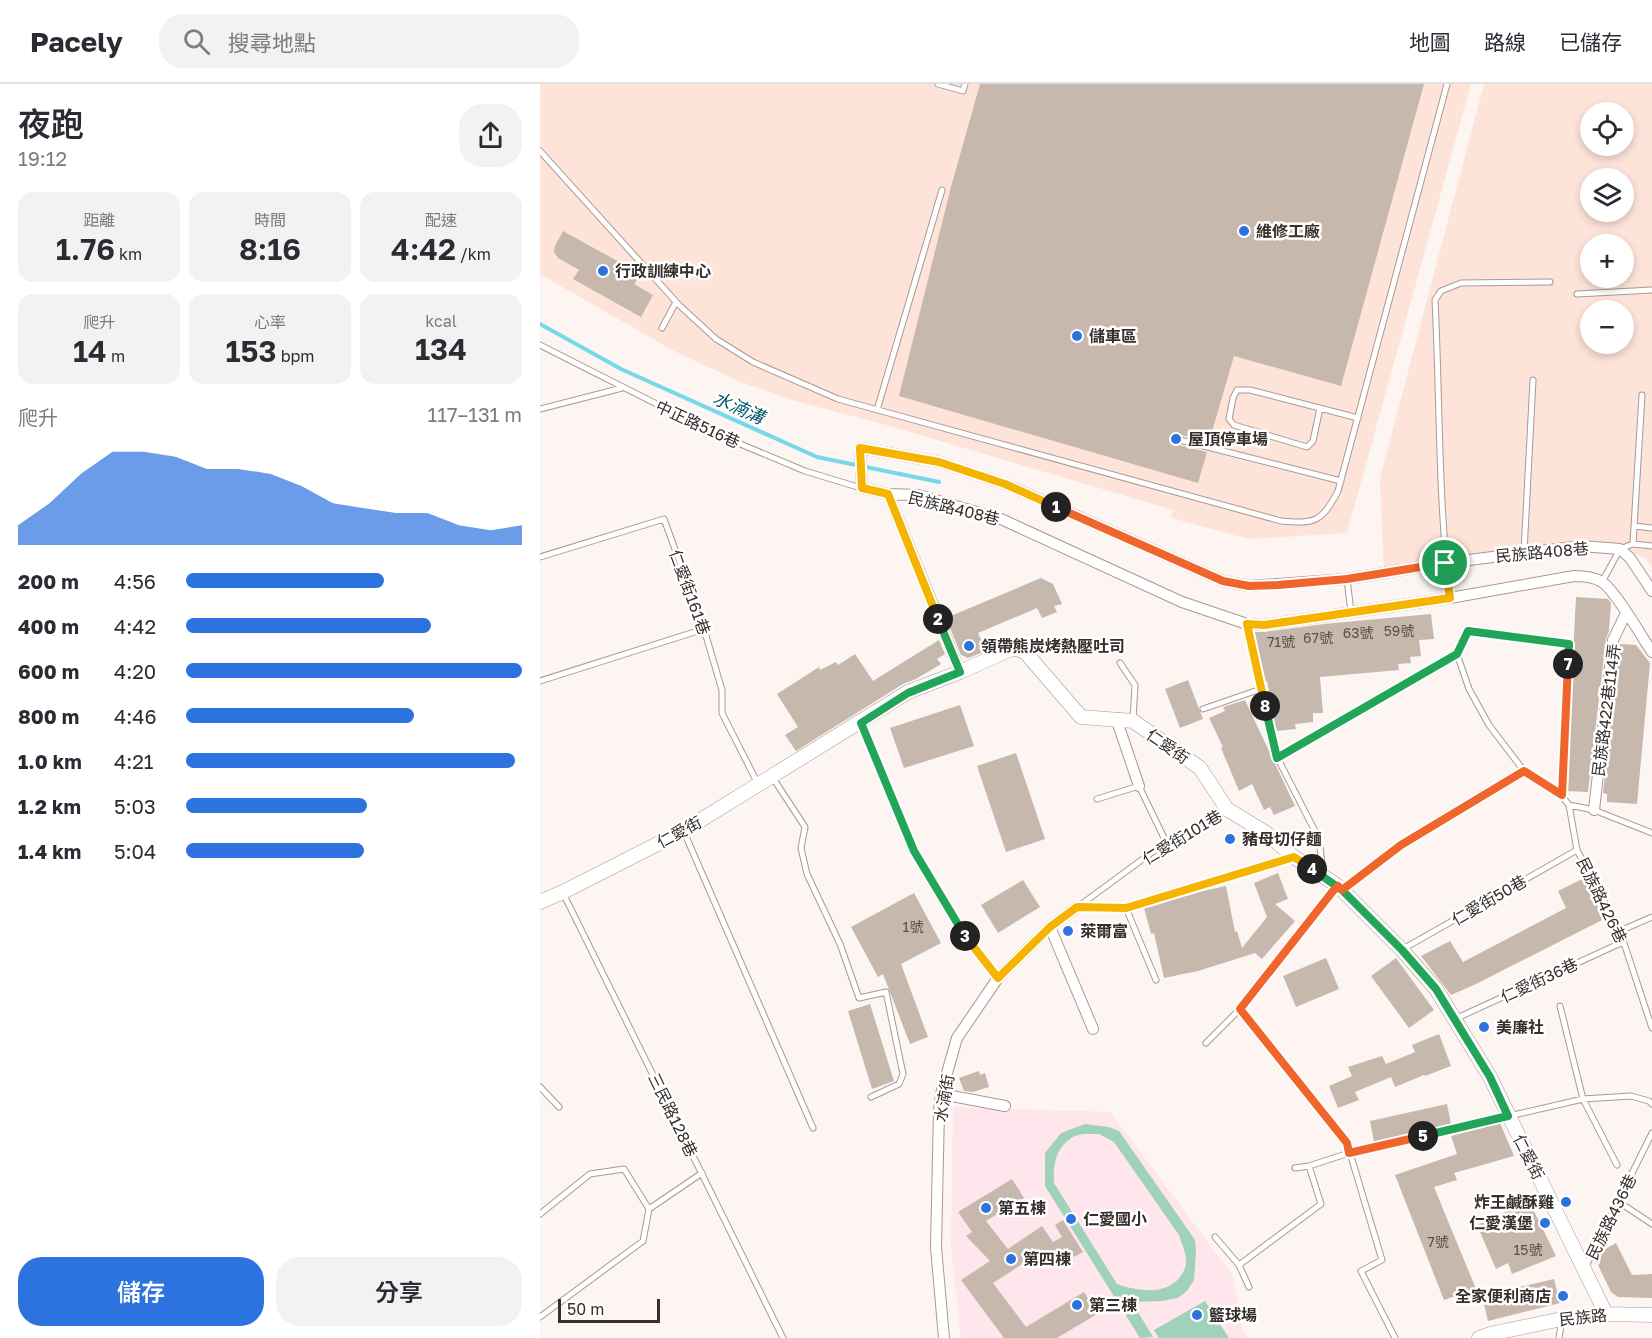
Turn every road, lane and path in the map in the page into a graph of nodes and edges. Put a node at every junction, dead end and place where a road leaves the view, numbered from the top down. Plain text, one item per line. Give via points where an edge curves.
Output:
1 (938, 84) edge
2 (965, 84) edge
3 (1447, 84) edge
4 (540, 151) edge
5 (942, 190) dead end
6 (1550, 282) dead end
7 (1652, 290) edge
8 (1577, 294) dead end
9 (676, 302) junction
10 (662, 328) dead end
11 (540, 345) edge
12 (1533, 380) dead end
13 (622, 388) junction
14 (1642, 395) dead end
15 (1320, 408) junction
16 (540, 409) edge
17 (877, 410) junction
18 (1358, 418) junction
19 (1176, 439) dead end
20 (1341, 482) junction
21 (862, 488) junction
22 (888, 494) junction
23 (1634, 526) junction
24 (1652, 528) edge
25 (1633, 544) junction
26 (1652, 546) edge
27 (1620, 549) junction
28 (1524, 552) junction
29 (540, 557) edge
30 (1445, 563) junction
31 (1347, 579) junction
32 (1602, 582) junction
33 (1652, 591) edge
34 (1450, 598) junction
35 (1351, 612) junction
36 (1626, 613) junction
37 (1247, 624) junction
38 (704, 629) junction
39 (1652, 652) edge
40 (1457, 654) junction
41 (1120, 663) dead end
42 (960, 672) junction
43 (540, 681) edge
44 (1261, 689) junction
45 (1203, 709) dead end
46 (1116, 718) junction
47 (1133, 721) junction
48 (861, 723) junction
49 (1277, 758) junction
50 (1524, 771) junction
51 (772, 777) junction
52 (759, 785) junction
53 (1139, 786) junction
54 (1562, 795) junction
55 (1097, 799) dead end
56 (1569, 805) junction
57 (1227, 809) junction
58 (1594, 810) junction
59 (684, 831) junction
60 (1652, 832) edge
61 (1166, 842) junction
62 (1577, 850) junction
63 (1294, 857) junction
64 (1324, 877) junction
65 (1340, 888) junction
66 (563, 892) junction
67 (540, 902) edge
68 (1077, 907) junction
69 (1126, 908) junction
70 (1652, 917) edge
71 (1050, 927) junction
72 (1620, 931) junction
73 (1623, 942) junction
74 (1402, 950) junction
75 (998, 978) junction
76 (1156, 980) dead end
77 (1560, 1005) dead end
78 (1240, 1009) junction
79 (1649, 1012) edge
80 (1455, 1019) junction
81 (1652, 1028) edge
82 (1093, 1029) dead end
83 (1206, 1043) dead end
84 (540, 1087) edge
85 (941, 1094) junction
86 (871, 1097) dead end
87 (1583, 1099) junction
88 (1652, 1104) edge
89 (1005, 1106) dead end
90 (559, 1107) dead end
91 (1508, 1116) junction
92 (813, 1128) dead end
93 (1652, 1133) edge
94 (1349, 1153) junction
95 (1617, 1165) dead end
96 (1309, 1166) junction
97 (1295, 1168) dead end
98 (702, 1173) junction
99 (1618, 1202) junction
100 (649, 1209) junction
101 (540, 1214) edge
102 (1652, 1224) edge
103 (1215, 1237) dead end
104 (1239, 1265) junction
105 (1585, 1268) junction
106 (1250, 1287) dead end
107 (1606, 1314) junction
108 (1652, 1315) edge
109 (540, 1317) edge
110 (1562, 1319) junction
111 (783, 1338) edge
112 (944, 1338) edge
113 (1395, 1338) edge
114 (1479, 1338) edge
115 (1559, 1338) edge

1 - 2 lane via 963,91
3 - 18 lane
4 - 9 lane
5 - 17 lane
6 - 30 lane via 1461,283 1441,291 1435,300
7 - 8 lane
9 - 10 lane
9 - 17 lane via 716,339 753,362 838,399
11 - 13 lane, 中正路516巷
12 - 28 lane
13 - 16 lane
13 - 21 lane, 中正路516巷 via 805,471
14 - 23 lane
15 - 15 lane via 1237,390 1229,419 1234,425 1307,447 1313,441
15 - 18 lane
17 - 20 lane via 1281,520 1307,524 1328,512
18 - 20 lane
19 - 20 lane
21 - 22 street, 民族路408巷
21 - 31 street, 民族路408巷 via 860,448 939,462 1005,484 1223,581 1249,586
22 - 37 street, 民族路408巷 via 918,495 1001,519 1182,602
22 - 42 street
23 - 24 lane
23 - 25 lane
25 - 26 lane
25 - 27 lane
27 - 28 street, 民族路408巷 via 1581,546
27 - 32 lane
27 - 33 street
28 - 30 street, 民族路408巷
29 - 38 lane, 仁愛街161巷 via 664,519
30 - 31 street, 民族路408巷
30 - 34 lane
31 - 35 lane
32 - 34 street, 民族路408巷 via 1574,576
32 - 36 street
34 - 35 street, 民族路408巷
35 - 37 street, 民族路408巷
36 - 39 street
36 - 58 street, 民族路422巷114弄 via 1613,640
37 - 44 lane
38 - 43 lane
38 - 52 lane, 仁愛街161巷 via 722,690 722,712
40 - 49 lane
40 - 50 lane via 1469,689 1489,725
40 - 54 lane via 1468,631 1569,644
41 - 47 lane via 1135,685
42 - 46 street, 仁愛街 via 1017,649 1025,652 1081,717
42 - 48 street, 仁愛街 via 908,693
44 - 45 lane
44 - 49 lane
46 - 47 street, 仁愛街
46 - 53 street
47 - 57 street, 仁愛街 via 1200,768
48 - 51 street, 仁愛街
48 - 75 lane via 914,851 974,950
49 - 64 lane via 1319,839
50 - 54 lane
50 - 65 lane via 1401,845
51 - 52 street, 仁愛街
51 - 86 lane via 805,827 801,848 807,874 840,944 859,998 886,992 903,1074 899,1084
52 - 59 street, 仁愛街
53 - 55 lane
53 - 61 lane
54 - 56 lane
56 - 58 lane
56 - 62 lane, 民族路426巷
57 - 61 lane, 仁愛街101巷 via 1200,830
57 - 63 street, 仁愛街 via 1266,833
58 - 60 lane
59 - 66 street, 仁愛街
59 - 92 lane
61 - 68 lane, 仁愛街101巷
62 - 72 lane, 民族路426巷
62 - 74 lane, 仁愛街50巷
63 - 64 street, 仁愛街
63 - 69 lane
64 - 65 street, 仁愛街
65 - 74 street, 仁愛街
65 - 78 lane
66 - 67 street, 仁愛街
66 - 98 lane, 三民路128巷
68 - 69 lane
68 - 71 street, 水湳街
69 - 76 lane
70 - 72 lane
71 - 75 street, 水湳街
71 - 82 street
72 - 73 lane, 民族路426巷
73 - 79 lane, 民族路426巷
73 - 80 lane, 仁愛街36巷
74 - 80 street, 仁愛街 via 1436,989
75 - 85 street, 水湳街 via 957,1038
77 - 87 lane
78 - 83 lane
78 - 94 lane via 1347,1143
79 - 81 lane, 民族路426巷
80 - 91 street, 仁愛街
84 - 90 lane
85 - 89 street
85 - 112 street, 水湳街 via 936,1247
87 - 88 lane via 1631,1096
87 - 91 lane
87 - 95 lane
91 - 94 lane
91 - 105 street, 仁愛街
93 - 99 lane, 民族路436巷
94 - 96 lane
94 - 113 lane via 1382,1260 1361,1271
96 - 97 lane
96 - 104 lane via 1321,1204
98 - 100 lane
98 - 111 lane, 三民路128巷
99 - 102 lane
99 - 105 lane, 民族路436巷
100 - 101 lane via 624,1169 590,1174
100 - 109 lane via 643,1241
103 - 104 lane
104 - 106 lane
105 - 107 street, 仁愛街
107 - 108 street, 民族路
107 - 110 street, 民族路
110 - 114 street, 民族路
110 - 115 lane

